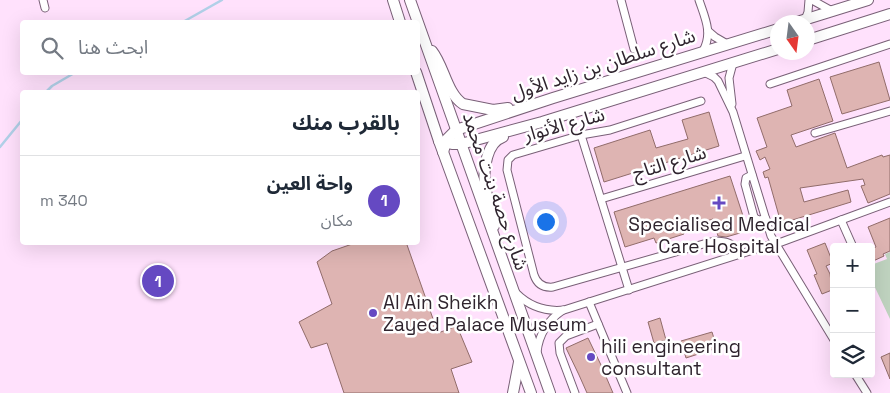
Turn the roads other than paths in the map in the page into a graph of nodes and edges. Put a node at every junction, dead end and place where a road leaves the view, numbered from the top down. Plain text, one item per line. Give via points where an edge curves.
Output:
1 (393, 0) edge
2 (410, 0) edge
3 (621, 0) edge
4 (699, 0) edge
5 (811, 0) edge
6 (868, 0) edge
7 (832, 12) junction
8 (890, 14) edge
9 (806, 15) edge
10 (815, 17) edge
11 (399, 20) edge
12 (417, 20) edge
13 (420, 29) edge
14 (708, 30) junction
15 (770, 31) edge
16 (815, 38) edge
17 (425, 44) junction
18 (727, 44) junction
19 (890, 44) edge
20 (634, 49) dead end
21 (703, 51) junction
22 (770, 52) edge
23 (733, 63) junction
24 (704, 72) junction
25 (417, 75) edge
26 (770, 84) dead end
27 (552, 98) junction
28 (701, 101) dead end
29 (890, 111) edge
30 (732, 112) junction
31 (542, 122) junction
32 (456, 130) junction
33 (815, 133) dead end
34 (581, 135) junction
35 (461, 144) junction
36 (442, 145) junction
37 (746, 156) junction
38 (601, 199) junction
39 (890, 202) edge
40 (841, 220) junction
41 (493, 234) junction
42 (851, 243) edge
43 (775, 244) junction
44 (740, 254) junction
45 (621, 266) junction
46 (511, 286) junction
47 (628, 290) junction
48 (589, 302) junction
49 (564, 310) junction
50 (598, 324) junction
51 (830, 333) edge
52 (537, 358) junction
53 (519, 360) junction
54 (858, 378) edge
55 (514, 393) edge
56 (531, 393) edge
57 (550, 393) edge
58 (575, 393) edge
59 (627, 393) edge
60 (867, 393) edge

1 - 11 main road
2 - 12 main road, شارع حصة بنت محمد
3 - 20 street
4 - 14 street
5 - 7 street
5 - 9 street
6 - 7 main road
7 - 10 main road
8 - 16 main road
13 - 17 main road, شارع حصة بنت محمد
14 - 18 street
14 - 21 street
15 - 18 main road, شارع سلطان بن زايد الأول
17 - 27 main road via 440,63 454,98 463,104 499,110
17 - 32 main road, شارع حصة بنت محمد
18 - 21 main road, شارع سلطان بن زايد الأول
19 - 26 street
21 - 27 main road, شارع سلطان بن زايد الأول
22 - 23 main road, شارع سلطان بن زايد الأول
23 - 24 main road, شارع سلطان بن زايد الأول
23 - 30 street via 729,78
24 - 30 street via 718,81
24 - 31 main road, شارع سلطان بن زايد الأول
25 - 36 main road, شارع حصة بنت محمد
27 - 32 main road, شارع سلطان بن زايد الأول
28 - 34 street, شارع الأنوار via 610,130
29 - 33 street
30 - 37 street
31 - 35 main road, شارع سلطان بن زايد الأول
31 - 41 main road via 498,139 491,145 485,183 493,212
32 - 35 main road, شارع حصة بنت محمد
32 - 36 main road
34 - 38 street
34 - 45 street, شارع الأنوار via 513,155 506,163 534,275 540,285 553,288
35 - 36 main road, شارع سلطان بن زايد الأول
35 - 41 main road, شارع حصة بنت محمد
36 - 53 main road, شارع حصة بنت محمد
37 - 38 street, شارع التاج
37 - 43 street
38 - 45 street
39 - 40 street
40 - 42 street
40 - 43 street
41 - 46 main road, شارع حصة بنت محمد
43 - 44 street
43 - 51 street
44 - 45 street, شارع الأنوار via 730,242 714,241
44 - 47 street
45 - 47 street
46 - 49 street via 530,304 546,310
46 - 52 main road, شارع حصة بنت محمد
47 - 48 street
48 - 49 street
48 - 50 street
49 - 52 street via 544,330 538,343
50 - 58 street via 566,336 560,343 560,353
50 - 59 street
52 - 57 main road, شارع حصة بنت محمد
53 - 55 main road
53 - 56 main road, شارع حصة بنت محمد
54 - 60 street

